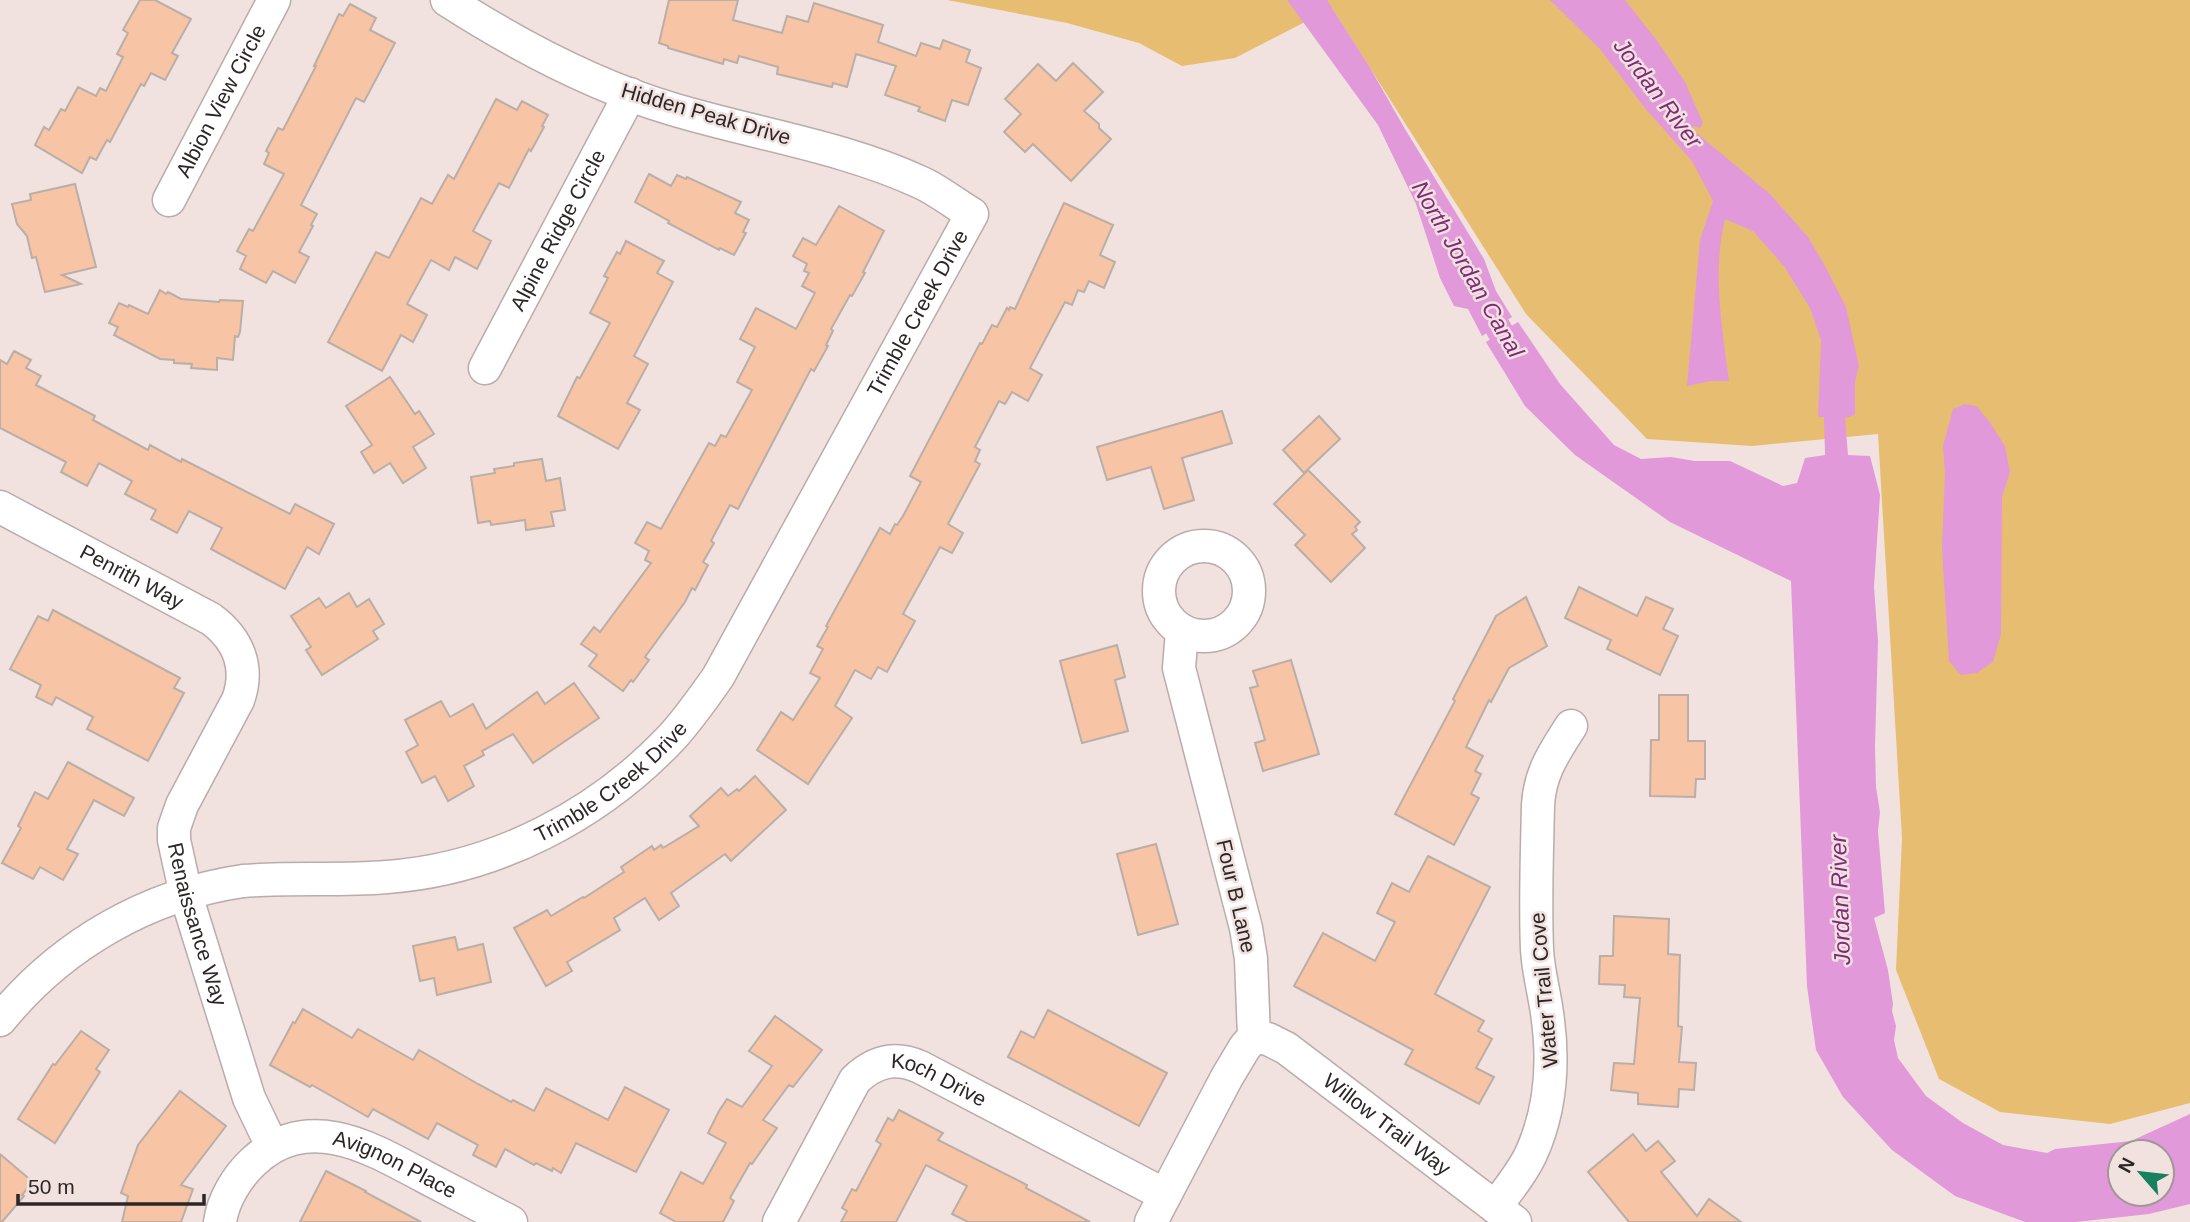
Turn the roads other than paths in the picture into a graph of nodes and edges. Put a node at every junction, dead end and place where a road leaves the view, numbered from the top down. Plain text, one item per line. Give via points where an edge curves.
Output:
1 (274, 0) edge
2 (447, 0) edge
3 (630, 94) junction
4 (169, 200) dead end
5 (972, 214) joint
6 (485, 368) dead end
7 (0, 507) edge
8 (1182, 631) dead end
9 (243, 666) joint
10 (1571, 726) dead end
11 (186, 895) junction
12 (0, 1020) edge
13 (1254, 1037) junction
14 (272, 1146) junction
15 (1158, 1209) edge
16 (1505, 1214) edge
17 (220, 1222) edge
18 (511, 1222) edge
19 (779, 1222) edge

1 - 4 street, Albion View Circle
2 - 3 street, Hidden Peak Drive via 555,62
3 - 5 street, Hidden Peak Drive via 858,158 923,184
3 - 6 street, Alpine Ridge Circle
5 - 11 street, Trimble Creek Drive via 731,656 697,706 648,760 591,806 560,824 459,865 387,877 243,881
7 - 9 street, Penrith Way via 211,620 232,639
8 - 13 street, Four B Lane via 1179,668 1246,928
9 - 11 street, Renaissance Way via 238,700 174,828
10 - 16 street, Water Trail Cove via 1546,766 1538,805 1537,950 1551,1076 1539,1132 1514,1181
11 - 12 street, Trimble Creek Drive via 95,934 43,973
11 - 14 street, Renaissance Way via 249,1098
13 - 15 street via 1227,1077
13 - 16 street, Willow Trail Way via 1286,1048
14 - 17 street via 241,1176 227,1198
14 - 18 street, Avignon Place via 322,1136 356,1142
15 - 19 street, Koch Drive via 920,1067 891,1060 872,1066 855,1080

